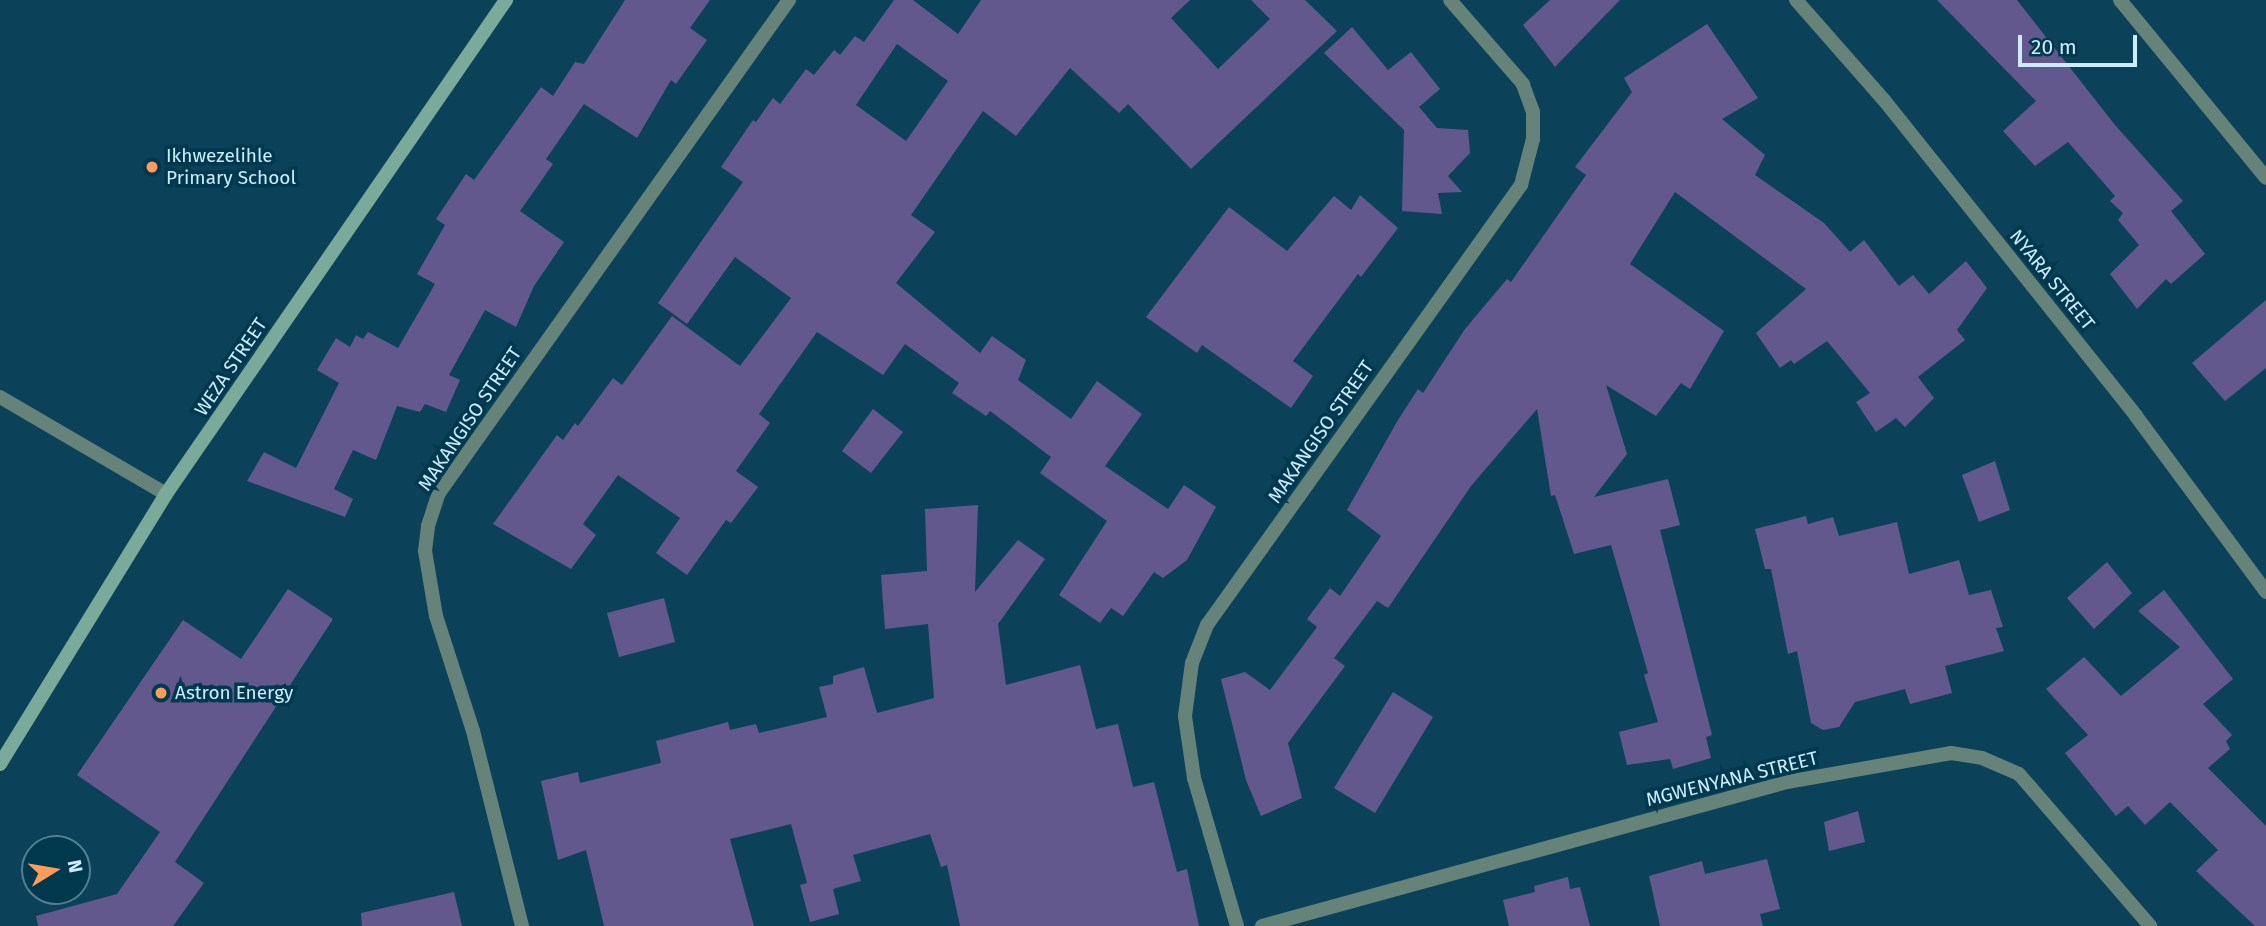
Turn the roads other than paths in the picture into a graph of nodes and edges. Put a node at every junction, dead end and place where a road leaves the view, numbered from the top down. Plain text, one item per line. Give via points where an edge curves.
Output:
1 (506, 0) edge
2 (789, 0) edge
3 (1450, 0) edge
4 (1797, 0) edge
5 (2120, 0) edge
6 (2266, 178) edge
7 (0, 397) edge
8 (166, 494) junction
9 (2266, 592) edge
10 (0, 764) edge
11 (522, 926) edge
12 (1237, 926) edge
13 (1262, 926) edge
14 (2151, 926) edge

1 - 8 street, WEZA STREET
2 - 11 street, MAKANGISO STREET via 446,482 428,526 425,551 436,617 473,731
3 - 12 street, MAKANGISO STREET via 1523,83 1533,112 1534,139 1521,185 1207,625 1192,663 1185,716 1194,778
4 - 9 street, NYARA STREET via 1884,100 2127,405
5 - 6 street
7 - 8 street
8 - 10 street, WEZA STREET
13 - 14 street, MGWENYANA STREET via 1787,782 1951,753 1982,758 2019,774

